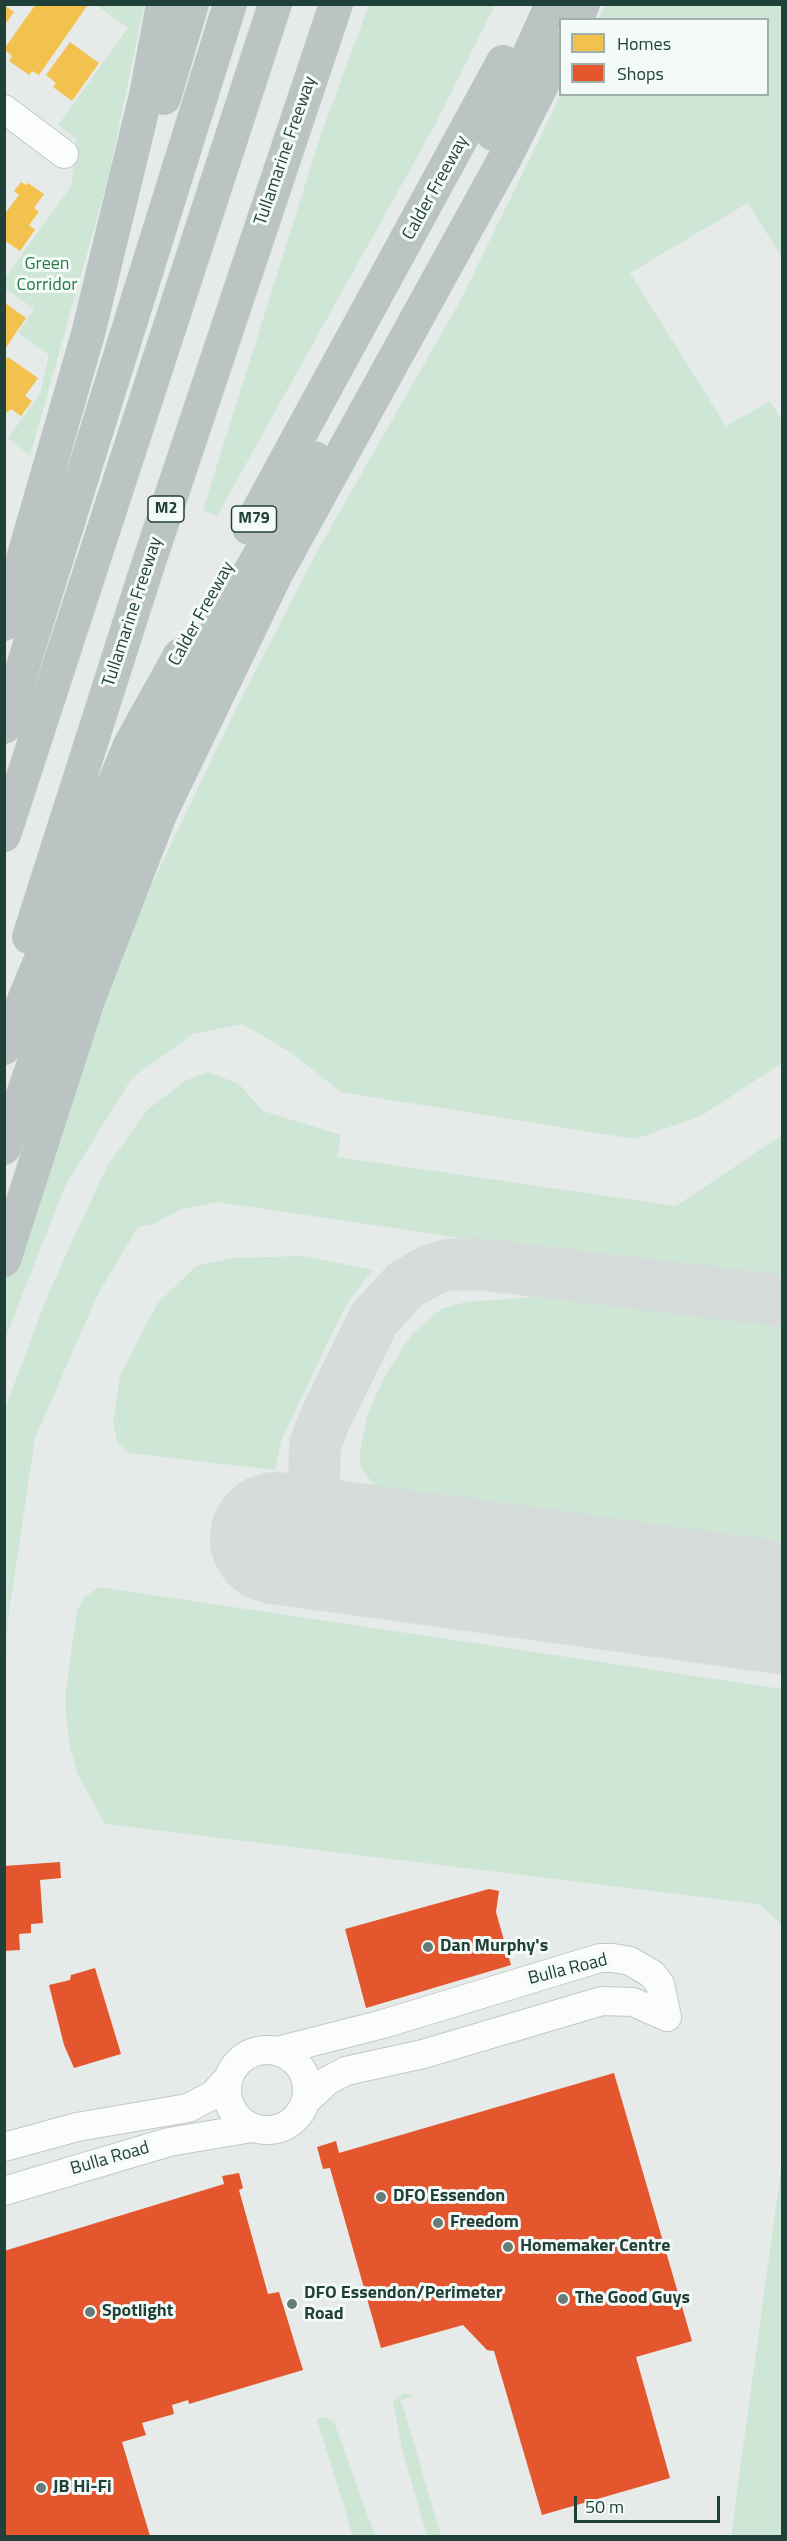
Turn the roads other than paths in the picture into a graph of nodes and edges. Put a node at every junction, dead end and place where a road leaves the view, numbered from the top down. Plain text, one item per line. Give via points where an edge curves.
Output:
1 (163, 4) edge
2 (192, 4) edge
3 (230, 4) edge
4 (275, 4) edge
5 (336, 4) edge
6 (533, 4) edge
7 (552, 4) edge
8 (583, 4) edge
9 (577, 18) edge
10 (559, 53) edge
11 (4, 109) edge
12 (64, 154) dead end
13 (88, 334) junction
14 (4, 624) edge
15 (4, 727) edge
16 (4, 835) edge
17 (4, 1016) edge
18 (4, 1048) edge
19 (40, 1146) junction
20 (4, 1148) edge
21 (4, 1235) edge
22 (4, 1260) edge
23 (277, 2051) junction
24 (229, 2077) junction
25 (307, 2100) junction
26 (252, 2128) junction
27 (4, 2147) edge
28 (4, 2191) edge

1 - 13 highway via 146,95
2 - 13 highway
3 - 15 highway
4 - 16 highway
5 - 17 highway, Tullamarine Freeway / M2 via 153,548
6 - 18 highway, Calder Freeway / M79 via 461,143 130,745
7 - 20 highway via 494,132 219,626 158,745 102,871
8 - 9 highway
10 - 19 highway via 276,574 195,738 128,892
11 - 12 street
13 - 14 highway
19 - 21 highway
19 - 22 highway
23 - 24 street via 249,2055 239,2061
23 - 25 street via 302,2069
23 - 25 street, Bulla Road via 383,2024 600,1958 630,1961 652,1974 660,1984 668,2017 633,2002 602,2001 423,2054 346,2071 327,2081
24 - 26 street via 228,2101 242,2122
24 - 27 street, Bulla Road via 213,2095 188,2108 77,2127
25 - 26 street via 285,2127 270,2131
26 - 28 street, Bulla Road via 169,2142

